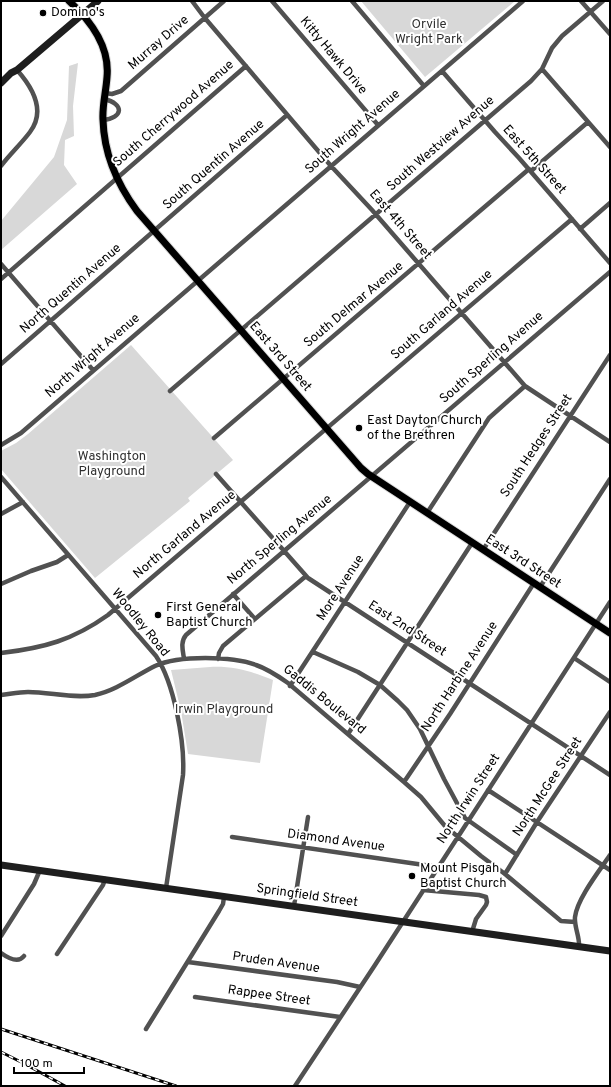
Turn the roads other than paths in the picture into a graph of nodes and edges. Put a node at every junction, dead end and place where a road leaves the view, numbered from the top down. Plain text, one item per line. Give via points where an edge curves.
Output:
1 (68, 1) edge
2 (98, 1) edge
3 (192, 1) edge
4 (224, 1) edge
5 (272, 1) edge
6 (352, 1) edge
7 (523, 1) edge
8 (581, 1) edge
9 (603, 1) edge
10 (591, 12) junction
11 (82, 14) junction
12 (204, 17) junction
13 (610, 34) edge
14 (246, 66) junction
15 (17, 70) junction
16 (542, 70) junction
17 (442, 71) junction
18 (1, 83) edge
19 (424, 86) junction
20 (105, 96) junction
21 (287, 115) junction
22 (103, 120) junction
23 (485, 121) junction
24 (588, 122) junction
25 (378, 125) junction
26 (610, 147) edge
27 (1, 166) edge
28 (331, 166) junction
29 (530, 170) junction
30 (117, 179) junction
31 (610, 203) edge
32 (376, 215) junction
33 (572, 219) junction
34 (580, 229) junction
35 (154, 231) junction
36 (610, 263) edge
37 (1, 264) edge
38 (419, 264) junction
39 (9, 272) junction
40 (610, 272) edge
41 (1, 279) edge
42 (198, 281) junction
43 (462, 313) junction
44 (50, 321) junction
45 (241, 330) junction
46 (610, 355) edge
47 (504, 363) junction
48 (1, 364) edge
49 (93, 370) junction
50 (284, 380) junction
51 (525, 386) junction
52 (170, 391) dead end
53 (570, 416) junction
54 (326, 428) junction
55 (214, 438) dead end
56 (610, 442) edge
57 (1, 445) edge
58 (216, 474) dead end
59 (370, 476) junction
60 (1, 477) edge
61 (610, 479) edge
62 (23, 502) junction
63 (240, 502) junction
64 (410, 502) junction
65 (427, 513) junction
66 (1, 514) edge
67 (472, 543) junction
68 (483, 550) junction
69 (284, 551) junction
70 (68, 555) junction
71 (306, 576) junction
72 (1, 584) edge
73 (537, 585) junction
74 (233, 594) junction
75 (346, 602) junction
76 (610, 602) edge
77 (115, 609) junction
78 (255, 619) junction
79 (596, 624) junction
80 (610, 633) edge
81 (408, 642) junction
82 (313, 652) junction
83 (1, 653) edge
84 (574, 658) junction
85 (184, 659) junction
86 (218, 659) junction
87 (161, 664) junction
88 (610, 682) edge
89 (469, 683) junction
90 (290, 686) junction
91 (380, 686) junction
92 (1, 695) edge
93 (610, 712) edge
94 (531, 724) junction
95 (348, 734) junction
96 (428, 746) junction
97 (582, 756) junction
98 (610, 775) edge
99 (404, 782) junction
100 (488, 790) junction
101 (308, 817) dead end
102 (468, 820) junction
103 (537, 822) junction
104 (232, 837) dead end
105 (457, 837) junction
106 (303, 847) junction
107 (517, 855) junction
108 (610, 855) edge
109 (1, 865) edge
110 (603, 865) junction
111 (438, 867) junction
112 (40, 870) junction
113 (610, 870) edge
114 (505, 874) junction
115 (104, 879) junction
116 (166, 888) junction
117 (423, 890) junction
118 (224, 897) junction
119 (294, 906) junction
120 (402, 922) junction
121 (575, 922) junction
122 (472, 932) junction
123 (1, 936) edge
124 (579, 947) junction
125 (610, 951) edge
126 (1, 953) edge
127 (57, 954) dead end
128 (24, 956) dead end
129 (188, 962) junction
130 (360, 987) junction
131 (195, 997) dead end
132 (340, 1017) junction
133 (146, 1029) dead end
134 (295, 1086) edge

1 - 11 main road, East 3rd Street
2 - 11 main road
3 - 12 street, East 4th Street
4 - 12 street, Murray Drive
5 - 25 street, Kitty Hawk Drive
6 - 19 street
7 - 17 street, South Wright Avenue
8 - 10 street
9 - 10 street
10 - 13 street
10 - 16 street, South Westview Avenue via 556,43
11 - 15 main road
11 - 20 main road, East 3rd Street via 100,39 106,58 108,76
12 - 14 street, East 4th Street
12 - 20 street, Murray Drive via 121,91
14 - 21 street, East 4th Street
14 - 30 street, South Cherrywood Avenue
15 - 18 main road
15 - 27 street via 34,93 37,105 36,118 28,134
16 - 23 street, South Westview Avenue
16 - 24 street
17 - 19 street, South Wright Avenue
17 - 23 street, East 5th Street
19 - 25 street, South Wright Avenue
20 - 22 main road, East 3rd Street
20 - 22 street via 117,104 119,113 114,118
21 - 28 street, East 4th Street
21 - 35 street, South Quentin Avenue
22 - 30 main road, East 3rd Street via 108,156
23 - 29 street, East 5th Street
23 - 32 street, South Westview Avenue
24 - 26 street
24 - 29 street, South Delmar Avenue
25 - 28 street, South Wright Avenue
28 - 32 street, East 4th Street
28 - 42 street, South Wright Avenue
29 - 33 street, East 5th Street
29 - 38 street, South Delmar Avenue
30 - 35 main road, East 3rd Street via 128,200
30 - 39 street, South Cherrywood Avenue
31 - 34 street
32 - 38 street, East 4th Street
32 - 45 street, South Westview Avenue
33 - 34 street, East 5th Street
33 - 43 street, South Garland Avenue
34 - 36 street, East 5th Street
35 - 42 main road, East 3rd Street
35 - 44 street, North Quentin Avenue
37 - 39 street
38 - 43 street, East 4th Street
38 - 50 street, South Delmar Avenue
39 - 41 street, South Cherrywood Avenue
39 - 44 street
40 - 47 street, South Sperling Avenue
42 - 45 main road, East 3rd Street
42 - 49 street, North Wright Avenue
43 - 47 street, East 4th Street
43 - 54 street, South Garland Avenue
44 - 48 street, North Quentin Avenue
44 - 49 street
45 - 50 main road, East 3rd Street
45 - 52 street, South Westview Avenue
46 - 53 street, South Hedges Street
47 - 51 street, East 4th Street
47 - 59 street, South Sperling Avenue
49 - 57 street, North Wright Avenue via 21,433
50 - 54 main road, East 3rd Street
50 - 55 street, South Delmar Avenue
51 - 53 street, East 4th Street
51 - 65 street via 489,418
53 - 56 street, East 4th Street
53 - 68 street, South Hedges Street
54 - 59 main road, East 3rd Street
54 - 63 street, North Garland Avenue
58 - 63 street, East 2nd Street
59 - 64 main road, East 3rd Street
59 - 69 street, North Sperling Avenue
60 - 62 street, Woodley Road
61 - 73 street, North Harbine Avenue
62 - 66 street
62 - 70 street, Woodley Road
63 - 69 street, East 2nd Street
63 - 77 street, North Garland Avenue
64 - 65 main road, East 3rd Street
64 - 75 street, More Avenue
65 - 67 main road, East 3rd Street
67 - 68 main road, East 3rd Street
67 - 81 street
68 - 73 main road, East 3rd Street
69 - 71 street, East 2nd Street
69 - 74 street, North Sperling Avenue
70 - 72 street via 57,562
70 - 77 street, Woodley Road
71 - 75 street, East 2nd Street
71 - 78 street
73 - 79 main road, East 3rd Street
73 - 89 street, North Harbine Avenue
74 - 78 street
74 - 85 street, North Sperling Avenue via 186,634 182,647
75 - 81 street, East 2nd Street
75 - 82 street, More Avenue
76 - 79 street, North Irwin Street
77 - 83 street, North Garland Avenue via 90,628 71,637 44,646
77 - 87 street, Woodley Road
78 - 86 street via 223,646 218,653
79 - 80 main road, East 3rd Street
79 - 84 street, North Irwin Street
81 - 89 street, East 2nd Street
81 - 91 street
82 - 90 street, More Avenue
82 - 91 street via 353,669
84 - 88 street
84 - 94 street, North Irwin Street
85 - 86 street, Gaddis Boulevard
85 - 87 street, Gaddis Boulevard
86 - 90 street, Gaddis Boulevard via 255,665 274,673
87 - 92 street, Gaddis Boulevard via 106,692 94,695 29,692
87 - 116 street, Woodley Road via 174,700 183,759 183,775
89 - 94 street, East 2nd Street
89 - 96 street, North Harbine Avenue
90 - 95 street, Gaddis Boulevard
91 - 95 street
91 - 96 street via 406,710
93 - 97 street, North McGee Street
94 - 97 street, East 2nd Street
94 - 100 street, North Irwin Street
95 - 99 street, Gaddis Boulevard
96 - 99 street, North Harbine Avenue
96 - 102 street
97 - 98 street, East 2nd Street
97 - 103 street, North McGee Street
99 - 105 street, Gaddis Boulevard
100 - 102 street, North Irwin Street
100 - 103 street
101 - 106 street
102 - 105 street, North Irwin Street
102 - 107 street
103 - 107 street, North McGee Street
103 - 110 street
104 - 106 street, Diamond Avenue
105 - 111 street, North Irwin Street
105 - 114 street, Gaddis Boulevard
106 - 111 street, Diamond Avenue
106 - 119 street
107 - 114 street, North McGee Street
108 - 110 street
109 - 112 main road, Springfield Street
110 - 113 street
110 - 121 street via 580,901
111 - 117 street, North Irwin Street
112 - 115 main road, Springfield Street
112 - 123 street
114 - 121 street, Gaddis Boulevard via 561,921
115 - 116 main road, Springfield Street
115 - 127 street via 103,885
116 - 118 main road, Springfield Street
117 - 120 street, North Irwin Street
117 - 122 street via 486,897 486,905 476,919
118 - 119 main road, Springfield Street
118 - 129 street via 223,904
119 - 120 main road, Springfield Street
120 - 122 main road, Springfield Street
120 - 130 street, North Irwin Street
121 - 124 street
122 - 124 main road, Springfield Street
124 - 125 main road, Springfield Street
126 - 128 street via 17,961
129 - 130 street, Pruden Avenue
129 - 133 street
130 - 132 street, North Irwin Street
131 - 132 street, Rappee Street
132 - 134 street, North Irwin Street

